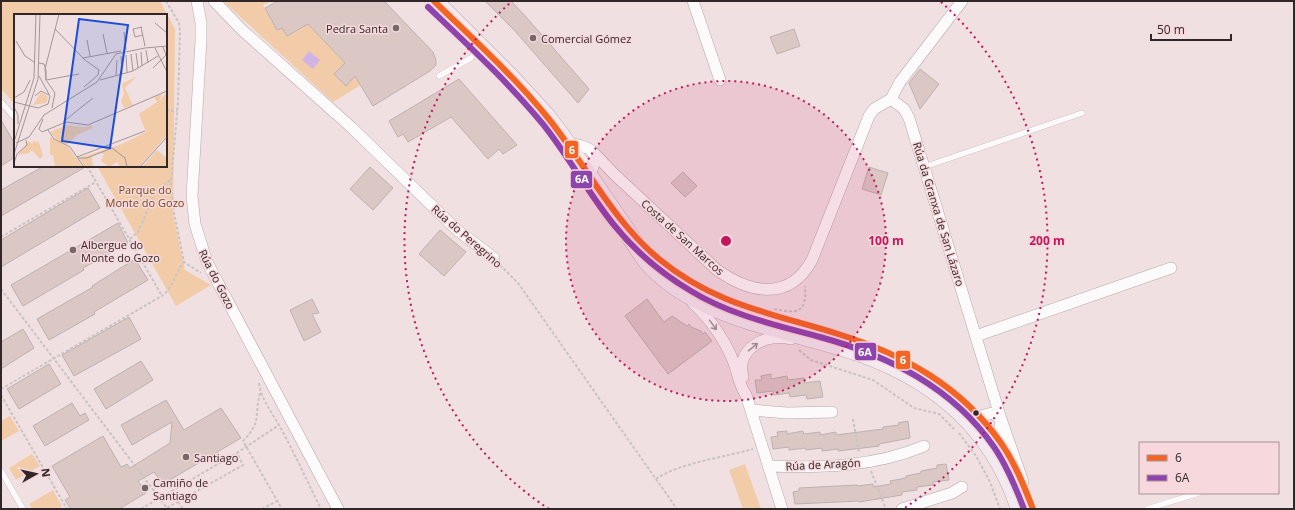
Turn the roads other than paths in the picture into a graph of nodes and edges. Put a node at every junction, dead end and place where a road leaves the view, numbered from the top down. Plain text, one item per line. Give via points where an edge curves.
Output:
1 (197, 1) edge
2 (214, 1) edge
3 (434, 1) edge
4 (693, 1) edge
5 (962, 1) edge
6 (480, 47) junction
7 (439, 76) dead end
8 (720, 80) dead end
9 (891, 99) junction
10 (1, 102) edge
11 (1082, 113) dead end
12 (14, 117) edge
13 (567, 143) junction
14 (592, 151) junction
15 (924, 168) junction
16 (591, 171) junction
17 (614, 174) junction
18 (624, 226) junction
19 (494, 258) road end
20 (1171, 268) dead end
21 (677, 286) junction
22 (976, 336) junction
23 (843, 347) junction
24 (746, 395) junction
25 (957, 408) junction
26 (751, 410) junction
27 (832, 412) dead end
28 (989, 423) junction
29 (924, 446) dead end
30 (768, 466) junction
31 (1, 471) edge
32 (1016, 482) junction
33 (962, 487) dead end
34 (1195, 494) edge
35 (23, 509) edge
36 (338, 509) edge
37 (782, 509) edge
38 (902, 509) edge
39 (1020, 509) edge
40 (1033, 509) edge
41 (1147, 509) edge

1 - 36 street, Rúa do Gozo via 202,40 192,196 198,237 207,262
2 - 19 street, Rúa do Peregrino via 458,230
3 - 6 main road
4 - 8 street
5 - 9 street via 900,82
6 - 7 lane via 471,58
6 - 13 main road via 546,116
9 - 15 street, Rúa da Granxa de San Lázaro via 904,109 909,118
9 - 17 street, Costa de San Marcos via 874,109 869,116 812,260 802,275 790,285 776,289 753,288 732,280 717,270
10 - 12 lane
11 - 15 lane
13 - 14 street, Costa de San Marcos via 582,145
13 - 16 main road
14 - 16 street via 595,158
14 - 17 street, Costa de San Marcos
15 - 22 street, Rúa da Granxa de San Lázaro
16 - 17 street, Costa de San Marcos
16 - 18 main road
18 - 21 main road via 653,268
18 - 28 main road via 669,266 716,295 759,312 838,334 899,356 943,383
20 - 22 street
21 - 23 main road via 711,306 737,317
21 -> 24 street via 718,331 734,362
22 - 28 street, Rúa da Granxa de San Lázaro via 994,398
24 -> 23 street via 742,360 758,342 770,338 787,338 811,345
23 - 25 main road via 907,373
24 - 26 street
25 - 28 main road
25 - 32 main road via 976,428
26 - 27 street via 787,413
26 - 30 street
28 - 32 main road
29 - 30 street, Rúa de Aragón via 887,458 846,465
30 - 37 street
31 - 35 lane
32 - 39 main road
32 - 40 main road
33 - 38 street via 952,493
34 - 41 lane

